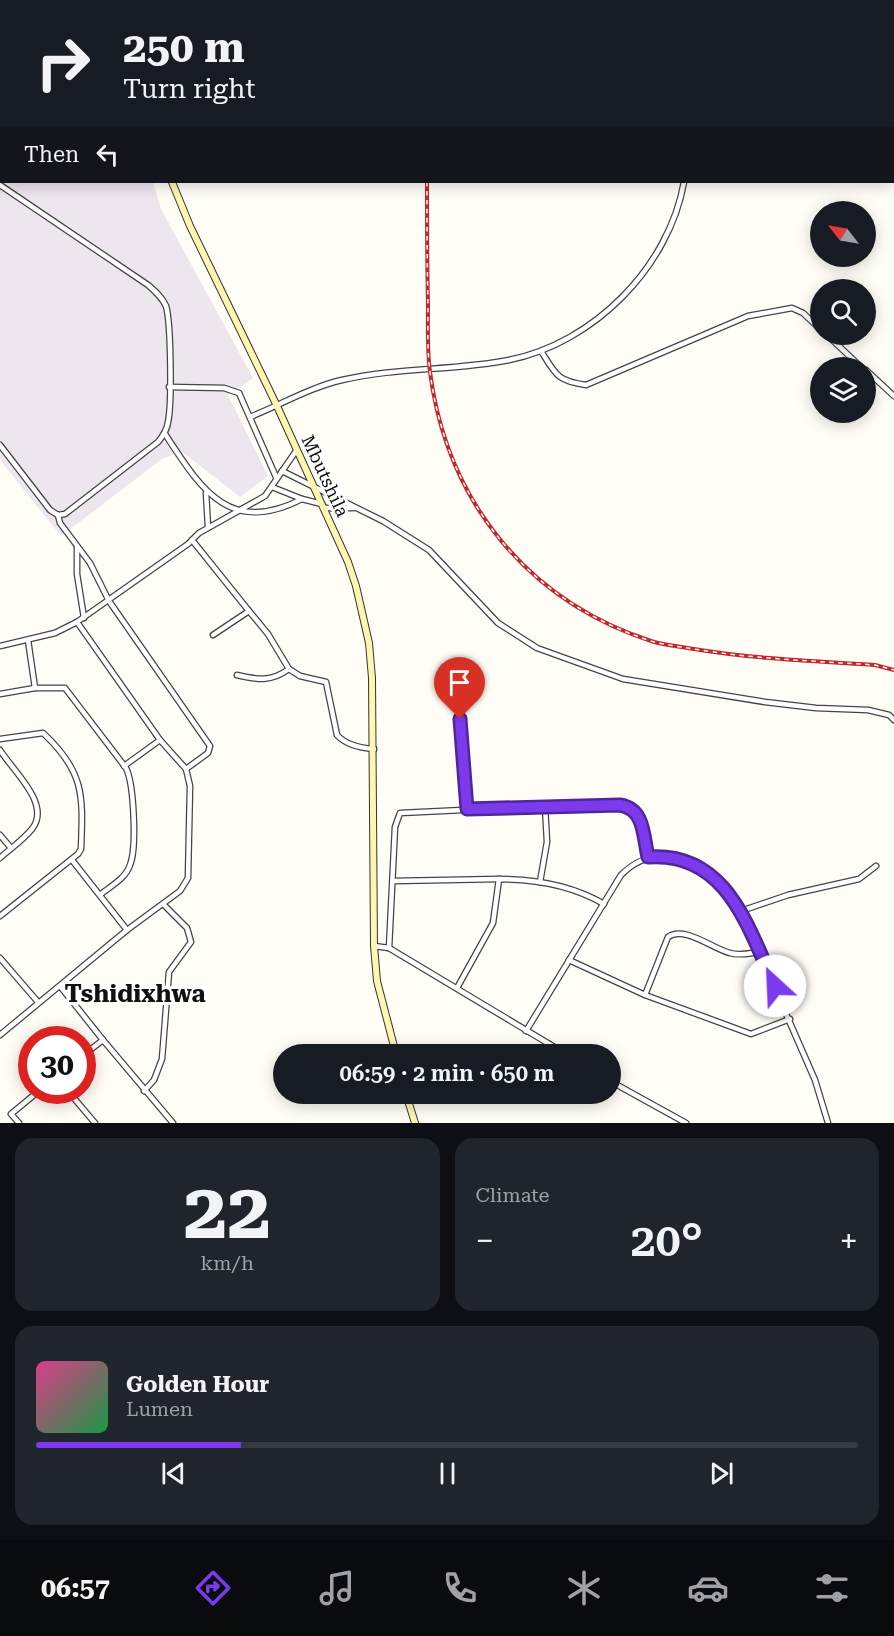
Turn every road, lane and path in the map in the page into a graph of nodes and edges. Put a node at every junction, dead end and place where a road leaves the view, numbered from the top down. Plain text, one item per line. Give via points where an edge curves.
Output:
1 (172, 183) edge
2 (684, 183) edge
3 (0, 185) edge
4 (810, 320) edge
5 (838, 345) edge
6 (541, 351) junction
7 (851, 357) edge
8 (876, 380) edge
9 (169, 387) junction
10 (894, 396) edge
11 (277, 406) junction
12 (250, 417) junction
13 (165, 434) junction
14 (0, 445) edge
15 (296, 451) junction
16 (282, 471) junction
17 (276, 477) junction
18 (313, 486) junction
19 (272, 487) junction
20 (206, 493) junction
21 (302, 499) junction
22 (323, 506) junction
23 (353, 508) junction
24 (240, 511) junction
25 (58, 515) junction
26 (208, 527) junction
27 (192, 540) junction
28 (77, 547) junction
29 (109, 601) junction
30 (249, 611) junction
31 (84, 618) junction
32 (77, 622) junction
33 (213, 635) dead end
34 (27, 640) junction
35 (0, 646) edge
36 (289, 669) junction
37 (237, 675) dead end
38 (35, 688) junction
39 (0, 694) edge
40 (460, 719) dead end
41 (894, 720) edge
42 (0, 739) edge
43 (160, 740) junction
44 (374, 749) junction
45 (0, 750) edge
46 (124, 766) junction
47 (186, 769) junction
48 (545, 806) junction
49 (467, 809) junction
50 (0, 835) edge
51 (11, 848) junction
52 (648, 857) junction
53 (0, 858) edge
54 (72, 860) junction
55 (876, 867) dead end
56 (499, 879) junction
57 (393, 881) junction
58 (540, 882) junction
59 (101, 894) junction
60 (162, 904) junction
61 (604, 904) junction
62 (741, 910) junction
63 (0, 916) edge
64 (127, 930) junction
65 (374, 946) junction
66 (389, 948) junction
67 (759, 952) junction
68 (0, 958) edge
69 (569, 960) junction
70 (60, 987) junction
71 (457, 988) junction
72 (645, 995) junction
73 (38, 1002) junction
74 (790, 1019) junction
75 (526, 1031) junction
76 (0, 1035) edge
77 (103, 1040) junction
78 (393, 1044) edge
79 (549, 1044) edge
80 (96, 1045) edge
81 (621, 1087) edge
82 (144, 1091) junction
83 (23, 1104) edge
84 (79, 1104) edge
85 (409, 1104) edge
86 (19, 1123) edge
87 (95, 1123) edge
88 (173, 1123) edge
89 (415, 1123) edge
90 (686, 1123) edge
91 (828, 1123) edge

1 - 11 street, Mbutshila
2 - 6 street via 664,238 636,283 594,321
3 - 9 street via 161,297 168,316
4 - 6 street via 792,308 748,316 586,385 558,377
5 - 7 street
6 - 11 street via 489,363 341,380
8 - 10 street
9 - 12 street via 233,389 242,397
9 - 13 street
11 - 12 street
11 - 15 street, Mbutshila
12 - 17 street
13 - 20 street
13 - 25 street via 78,506
14 - 25 street
15 - 16 street
15 - 18 street, Mbutshila
16 - 17 street
16 - 18 street
17 - 19 street
18 - 22 street, Mbutshila
18 - 23 street
19 - 21 street
19 - 24 street
20 - 24 street
20 - 26 street
21 - 22 street
21 - 24 street via 281,509
22 - 23 street
22 - 44 street, Mbutshila via 356,586 369,643
23 - 41 street via 383,521 429,550 498,623 537,648 586,667 659,686 816,708 868,710
24 - 26 street
25 - 28 street
26 - 27 street
27 - 29 street
27 - 30 street
28 - 29 street via 99,578
28 - 31 street
29 - 31 street
29 - 47 street via 210,746 208,753
30 - 33 street
30 - 36 street
31 - 32 street
32 - 34 street
32 - 43 street
34 - 35 street
34 - 38 street
36 - 37 street via 267,680
36 - 44 street via 300,676 326,681 337,735 356,747
38 - 39 street
38 - 46 street via 67,689
40 - 49 street
42 - 54 street via 43,733 74,773 83,798 81,849
43 - 46 street
43 - 47 street
44 - 65 street, Mbutshila
45 - 51 street via 37,807 32,828
46 - 59 street via 130,781 133,851 125,874
47 - 60 street via 190,786 188,878 185,886
48 - 49 street
48 - 52 street via 632,807 639,815
48 - 58 street via 547,842
49 - 57 street via 400,813 396,822
50 - 51 street
51 - 53 street
52 - 61 street via 621,875
52 - 62 street via 678,857 696,866 729,891
54 - 59 street
54 - 63 street
55 - 62 street via 853,882 788,895
56 - 57 street
56 - 58 street
56 - 71 street via 494,923
57 - 66 street
58 - 61 street via 581,891
59 - 64 street
60 - 64 street
60 - 82 street via 187,928 191,942 169,972 162,1059 154,1080
61 - 69 street
62 - 67 street
64 - 70 street
65 - 66 street
65 - 78 street, Mbutshila via 377,981
66 - 71 street
67 - 72 street via 734,954 673,934 668,937
67 - 74 street
68 - 73 street
69 - 72 street
69 - 75 street
70 - 73 street
70 - 77 street
71 - 75 street
72 - 74 street via 751,1034
73 - 76 street
74 - 91 street
75 - 79 street
77 - 80 street
77 - 82 street
81 - 90 street
82 - 88 street
83 - 86 street via 11,1114
84 - 87 street
85 - 89 street

